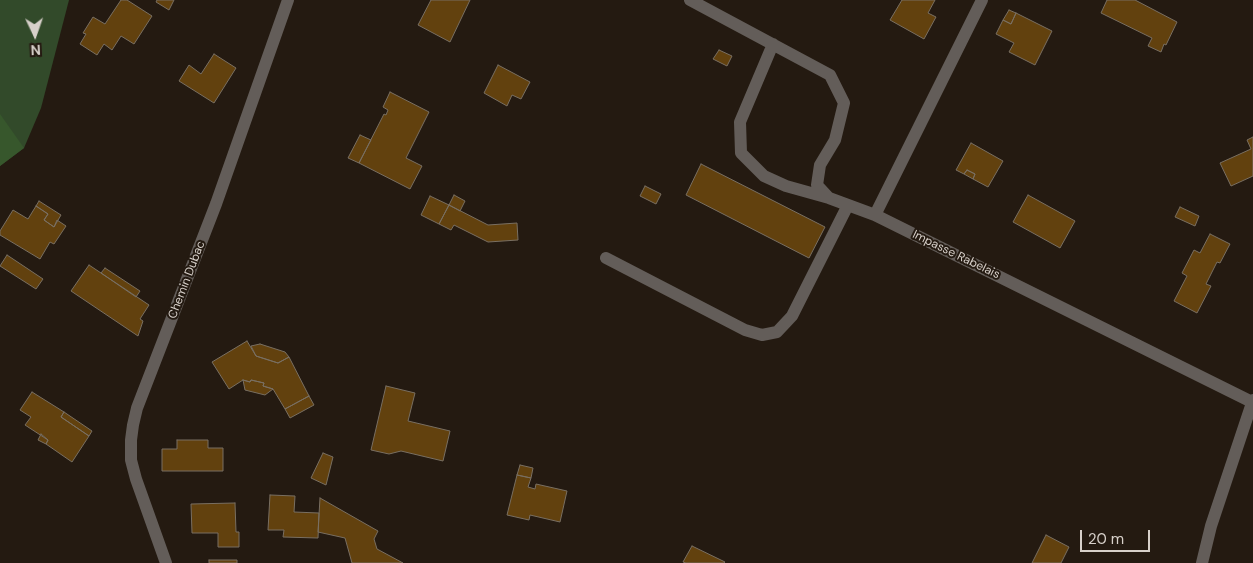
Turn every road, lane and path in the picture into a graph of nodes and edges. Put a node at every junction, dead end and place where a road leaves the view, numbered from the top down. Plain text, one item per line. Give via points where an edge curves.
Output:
1 (288, 0) edge
2 (690, 0) edge
3 (982, 0) edge
4 (773, 44) junction
5 (829, 198) junction
6 (848, 205) junction
7 (875, 215) junction
8 (606, 258) dead end
9 (1253, 401) edge
10 (166, 563) edge
11 (1202, 563) edge

1 - 10 street, Chemin Dubac via 133,424 132,460 136,479
2 - 4 street
3 - 7 street
4 - 5 street via 830,75 844,103 835,140 820,165 817,185
4 - 5 street, Impasse Rabelais via 740,122 741,153 764,176
5 - 6 street, Impasse Rabelais
6 - 7 street, Impasse Rabelais
6 - 8 street via 792,316 777,332 762,335 745,330
7 - 9 street, Impasse Rabelais
9 - 11 street via 1211,526

